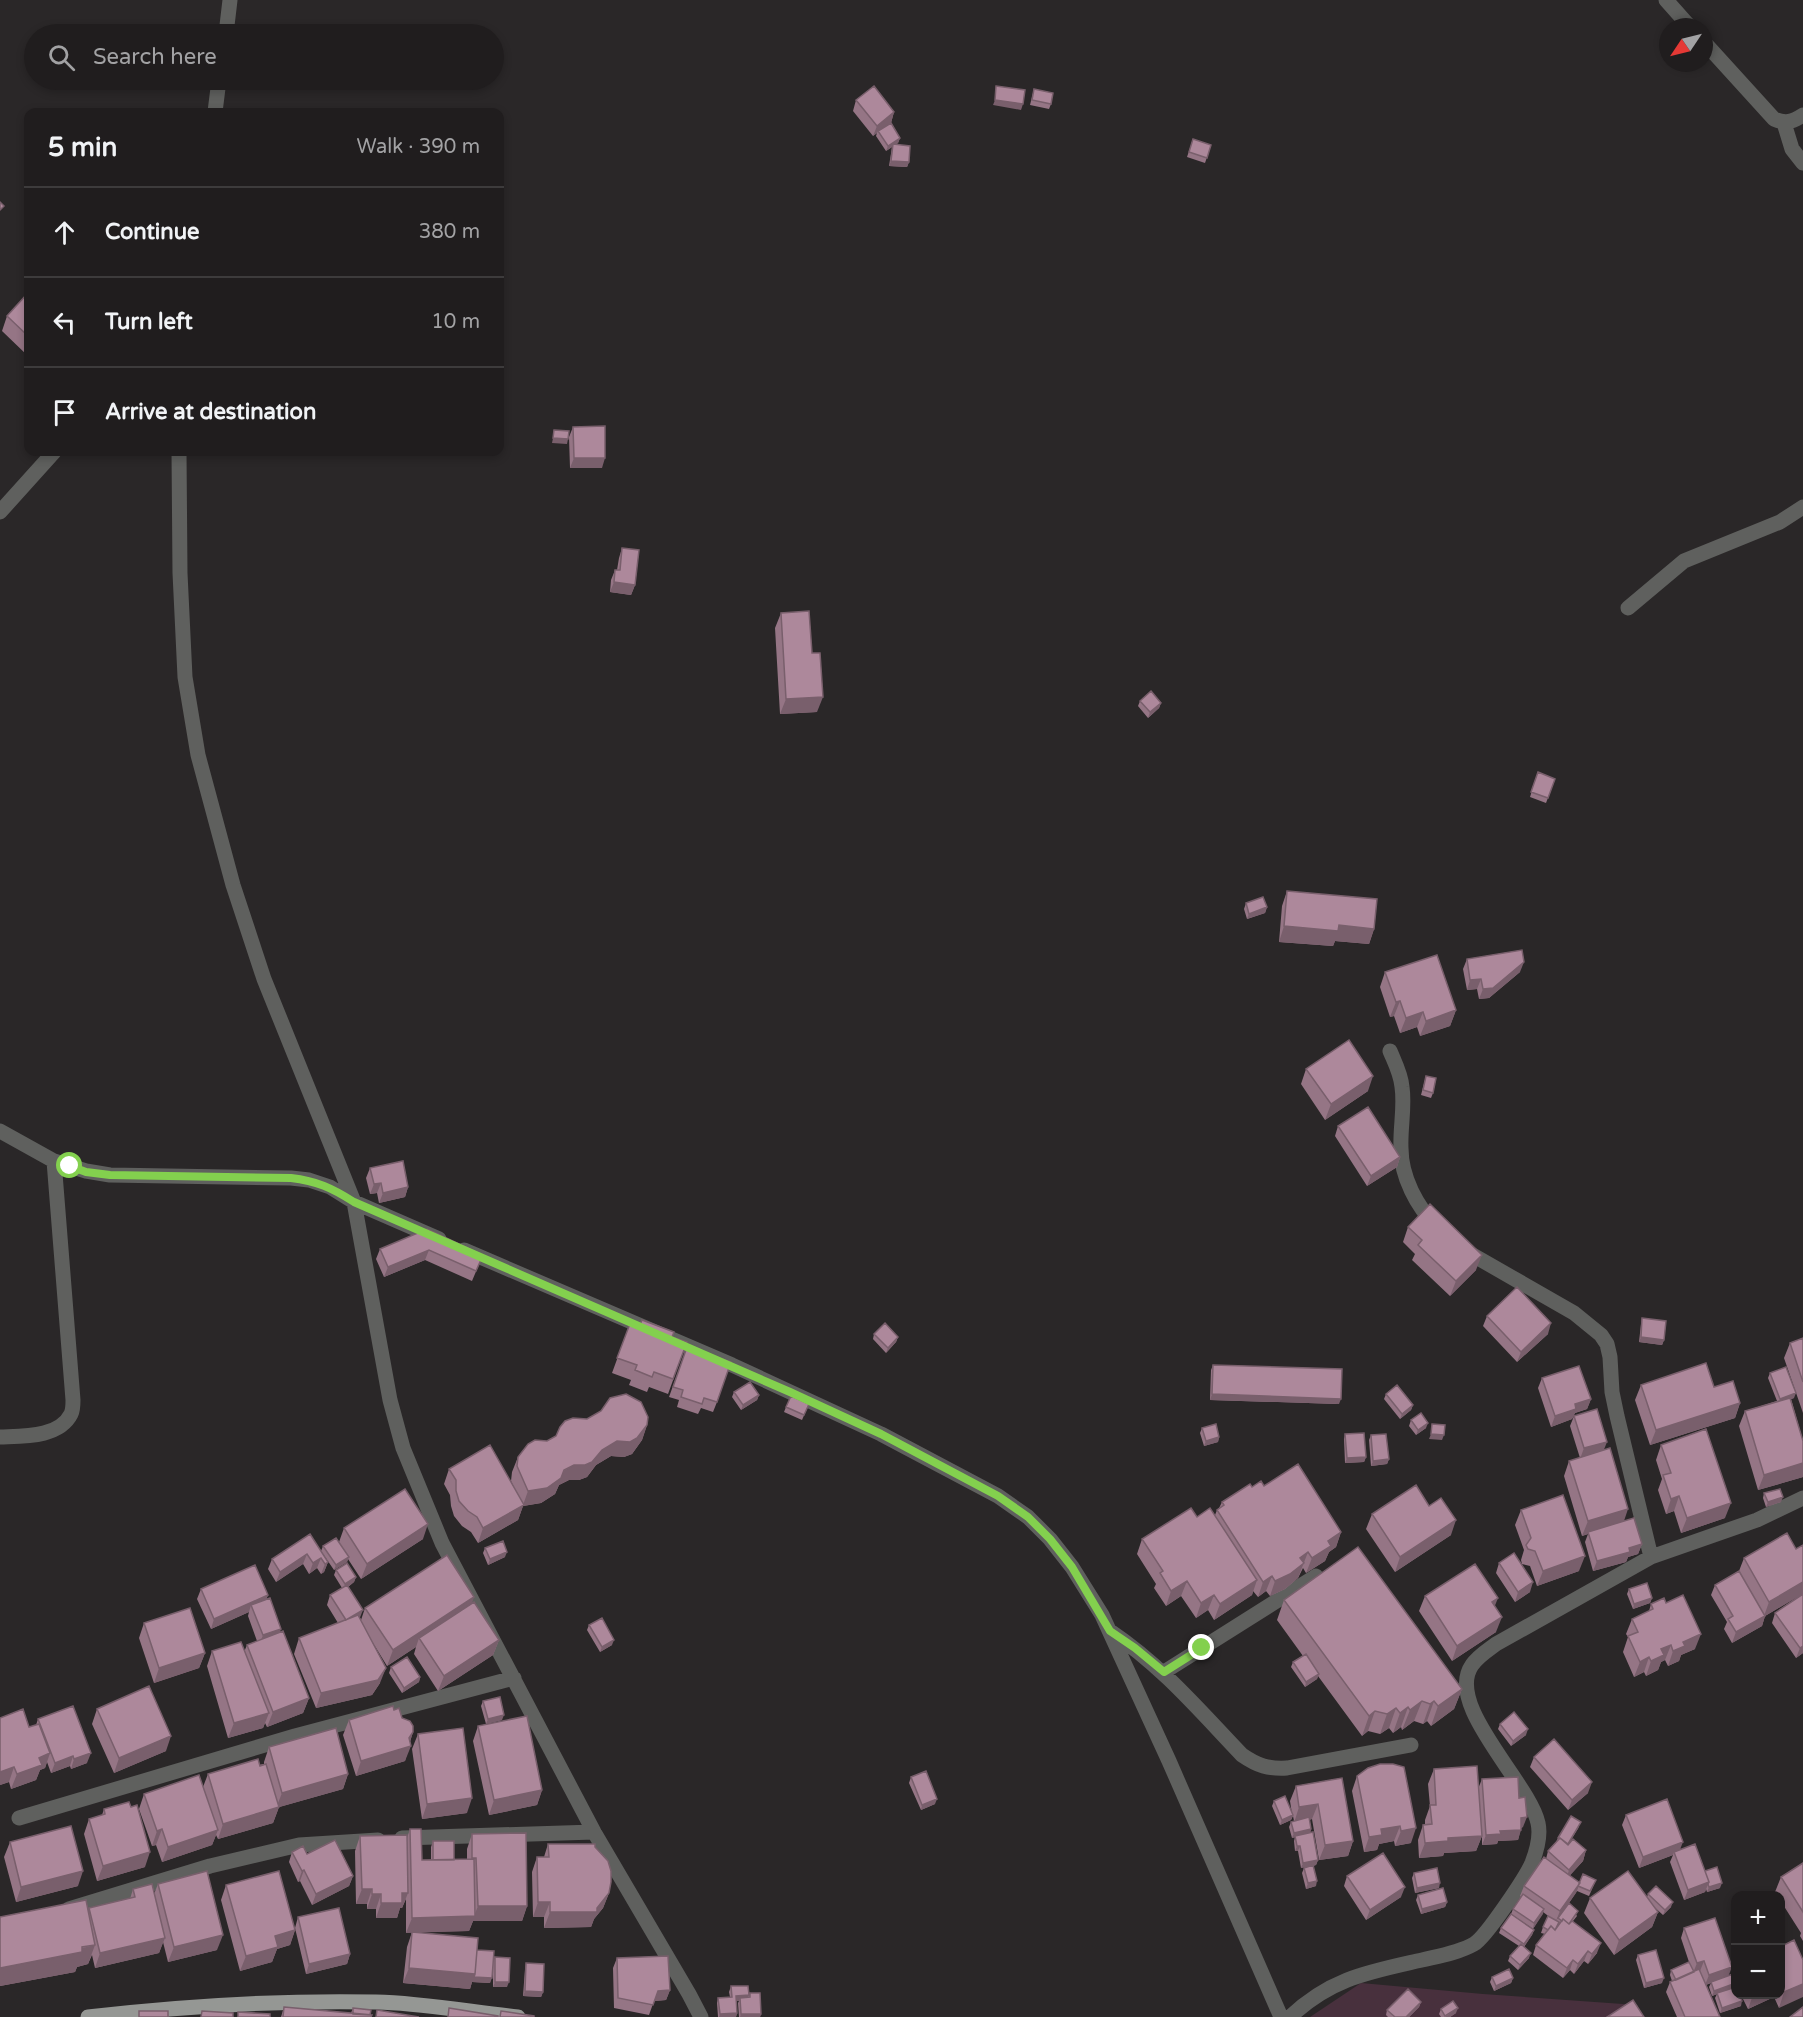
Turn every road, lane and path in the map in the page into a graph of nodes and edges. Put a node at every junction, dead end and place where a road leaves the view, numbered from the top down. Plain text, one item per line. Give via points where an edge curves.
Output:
1 (230, 0) edge
2 (1666, 0) edge
3 (1682, 18) edge
4 (226, 24) edge
5 (1713, 52) edge
6 (218, 90) edge
7 (216, 108) edge
8 (1803, 115) edge
9 (1784, 123) junction
10 (1803, 163) edge
11 (50, 456) edge
12 (179, 456) edge
13 (1803, 507) edge
14 (0, 512) edge
15 (1628, 608) dead end
16 (1390, 1052) dead end
17 (0, 1131) edge
18 (54, 1161) junction
19 (354, 1202) junction
20 (0, 1437) edge
21 (1803, 1498) edge
22 (1651, 1557) junction
23 (1316, 1576) edge
24 (1110, 1631) junction
25 (1164, 1672) junction
26 (514, 1678) junction
27 (1411, 1745) dead end
28 (20, 1818) dead end
29 (594, 1832) junction
30 (57, 1912) edge
31 (88, 2017) edge
32 (518, 2017) edge
33 (701, 2017) edge
34 (1281, 2017) edge
35 (1290, 2017) edge

1 - 4 street
2 - 3 street
5 - 9 street via 1760,105
6 - 7 street
8 - 9 street
9 - 10 street via 1792,149
11 - 14 street
12 - 19 street via 185,678 198,755 233,885 264,979
13 - 15 street via 1780,522 1684,561
16 - 22 street via 1402,1087 1401,1148 1405,1174 1429,1219 1480,1260 1574,1313 1607,1344 1617,1416
17 - 18 street
18 - 19 street via 110,1175 309,1180
18 - 20 street via 72,1413 56,1428 42,1433
19 - 24 street via 761,1379 881,1434 998,1496 1050,1539 1072,1567
19 - 26 street via 390,1400 403,1448 442,1544
21 - 22 street via 1757,1520
22 - 35 street via 1496,1644 1471,1666 1468,1696 1474,1713 1533,1807 1539,1839 1531,1864 1487,1932 1464,1948 1335,1984
23 - 25 street
24 - 25 street
24 - 34 street
25 - 27 street via 1242,1755 1269,1769
26 - 28 street via 295,1736
26 - 29 street
29 - 30 street via 299,1845 210,1866
29 - 33 street
31 - 32 main road via 264,2003 378,2002

